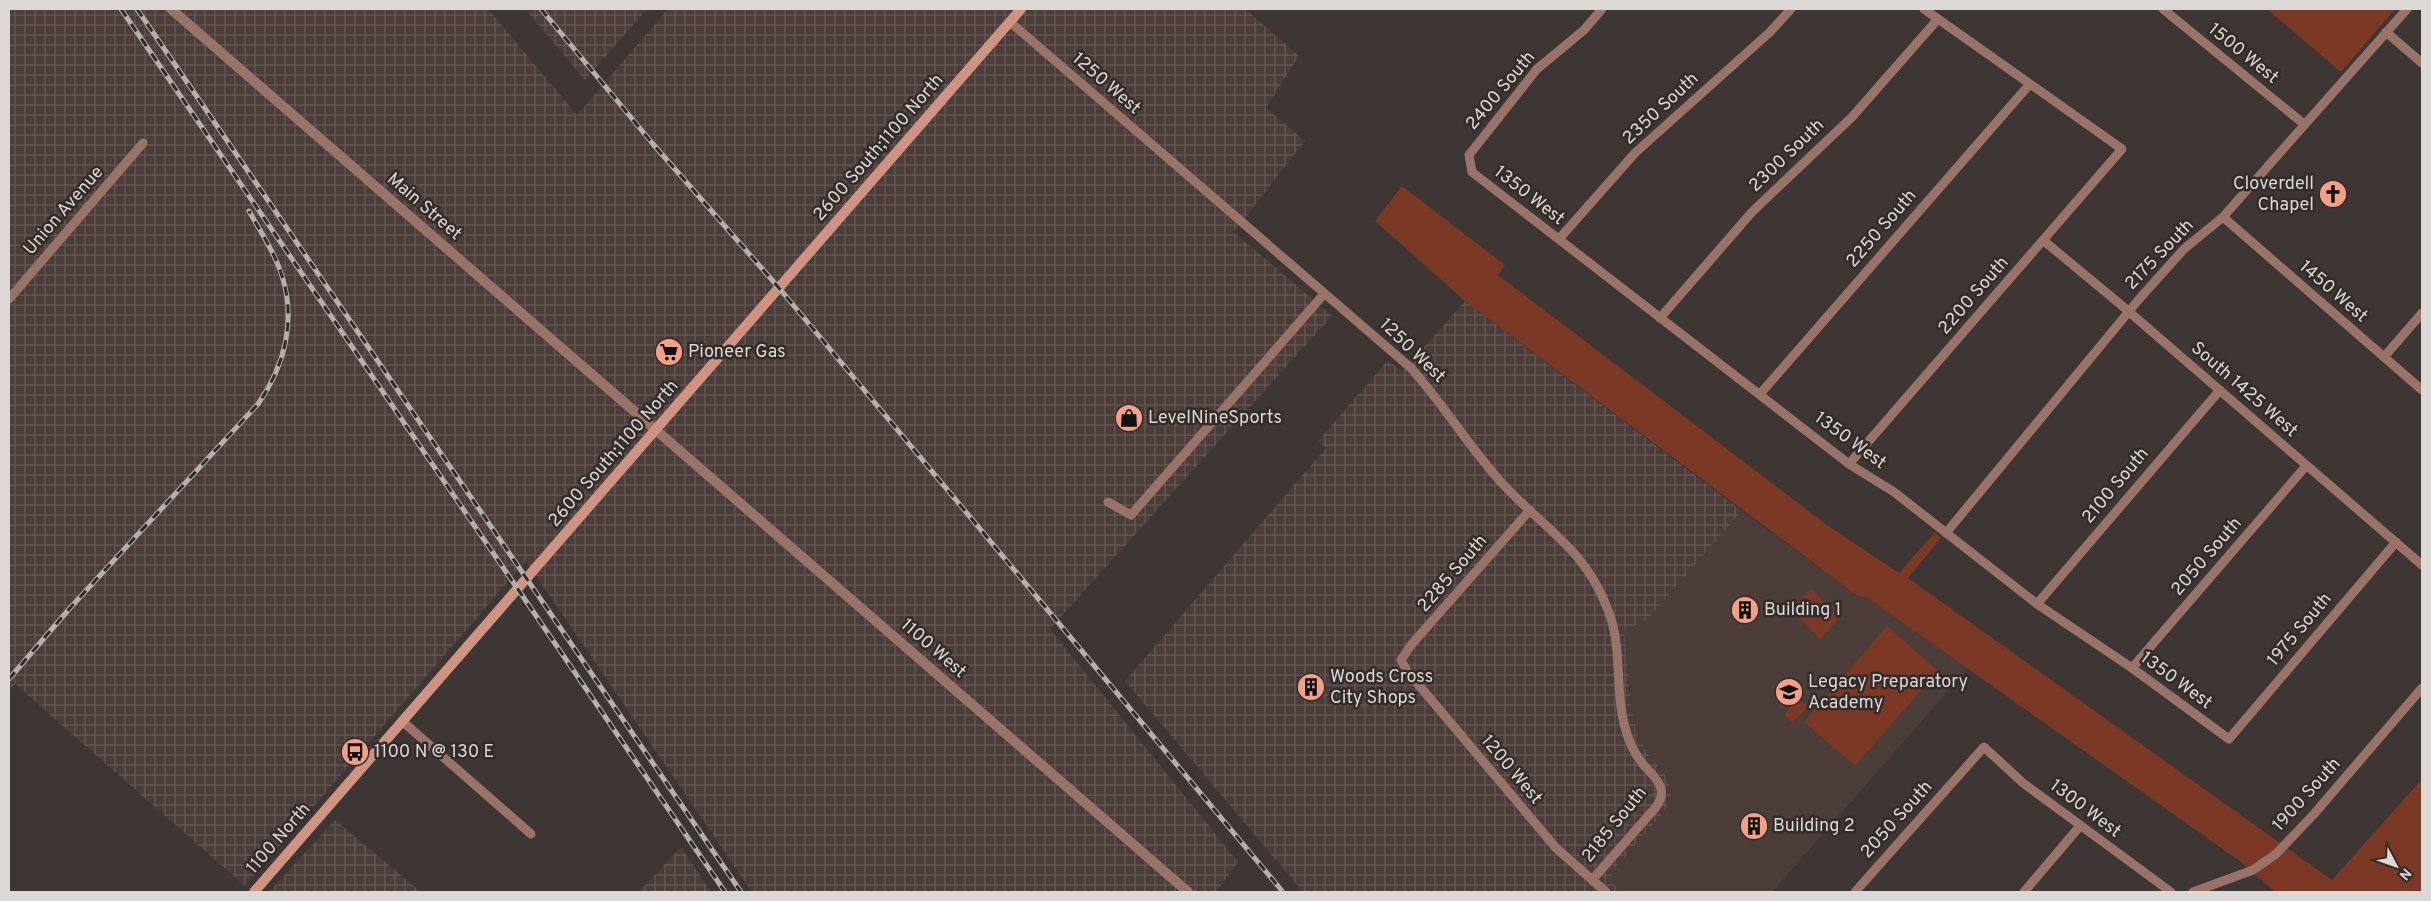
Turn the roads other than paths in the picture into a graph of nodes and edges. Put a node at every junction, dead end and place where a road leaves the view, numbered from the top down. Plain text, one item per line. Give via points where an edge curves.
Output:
1 (171, 9) edge
2 (1021, 9) edge
3 (1602, 9) edge
4 (1791, 9) edge
5 (1924, 9) edge
6 (2163, 9) edge
7 (2407, 9) edge
8 (1938, 19) junction
9 (1010, 22) junction
10 (2386, 32) junction
11 (2422, 63) edge
12 (2029, 85) junction
13 (2304, 124) junction
14 (143, 143) dead end
15 (1469, 155) joint
16 (2223, 217) junction
17 (1559, 239) junction
18 (2044, 241) junction
19 (1324, 294) junction
20 (9, 300) edge
21 (2128, 312) junction
22 (2422, 314) edge
23 (1660, 318) junction
24 (2384, 357) junction
25 (2220, 390) junction
26 (2422, 390) edge
27 (1760, 394) junction
28 (656, 430) junction
29 (1849, 464) junction
30 (2306, 466) junction
31 (1108, 502) dead end
32 (1530, 510) junction
33 (1946, 533) junction
34 (2396, 542) junction
35 (2422, 565) edge
36 (2037, 604) junction
37 (1401, 660) joint
38 (2132, 668) junction
39 (2422, 688) edge
40 (402, 721) junction
41 (2229, 739) joint
42 (1984, 747) joint
43 (1662, 790) joint
44 (328, 806) joint
45 (2080, 826) junction
46 (530, 834) dead end
47 (1592, 880) junction
48 (254, 892) edge
49 (1188, 892) edge
50 (1606, 892) edge
51 (1855, 892) edge
52 (2024, 892) edge
53 (2171, 892) edge
54 (2193, 892) edge

1 - 28 street, Main Street
2 - 9 main road, 2600 South;1100 North
3 - 15 street, 2400 South via 1584,30 1537,69
4 - 17 street, 2350 South via 1770,32 1635,153
5 - 8 street
6 - 13 street, 1500 West
7 - 10 street, 2175 South
8 - 12 street
8 - 23 street, 2300 South via 1852,117 1752,212
9 - 19 street, 1250 West
9 - 28 main road, 2600 South;1100 North
10 - 11 street
10 - 13 street, 2175 South
12 - 18 street, 2200 South via 2122,149
12 - 27 street, 2250 South
13 - 16 street, 2175 South
14 - 20 street, Union Avenue
15 - 17 street, 1350 West via 1472,172
16 - 21 street, 2175 South via 2184,249
16 - 24 street, 1450 West
17 - 23 street, 1350 West
18 - 21 street, South 1425 West
18 - 29 street, 2200 South
19 - 31 street via 1131,515
19 - 32 street, 1250 West via 1411,368 1500,481
21 - 25 street, South 1425 West
21 - 33 street, 2175 South
22 - 24 street
23 - 27 street, 1350 West
24 - 26 street, 1450 West
25 - 30 street, South 1425 West
25 - 36 street, 2100 South
27 - 29 street, 1350 West
28 - 40 main road, 2600 South;1100 North
28 - 49 street, 1100 West
29 - 33 street, 1350 West via 1894,492
30 - 34 street, South 1425 West
30 - 38 street, 2050 South
32 - 37 street, 2285 South
32 - 43 street, 1250 West via 1572,548 1600,589 1616,641 1625,728 1636,753 1660,782
33 - 36 street, 1350 West
34 - 35 street, South 1425 West
34 - 41 street, 1975 South
36 - 38 street, 1350 West
37 - 47 street, 1200 West via 1407,672 1551,842
38 - 41 street, 1350 West
39 - 54 street, 1900 South via 2276,854 2253,870
40 - 44 main road, 2600 South;1100 North
40 - 46 street
42 - 45 street, 1300 West via 2023,783
42 - 51 street, 2050 South
43 - 47 street, 2185 South via 1656,807
44 - 48 main road, 1100 North
45 - 52 street
45 - 53 street, 1300 West
47 - 50 street, 1200 West

